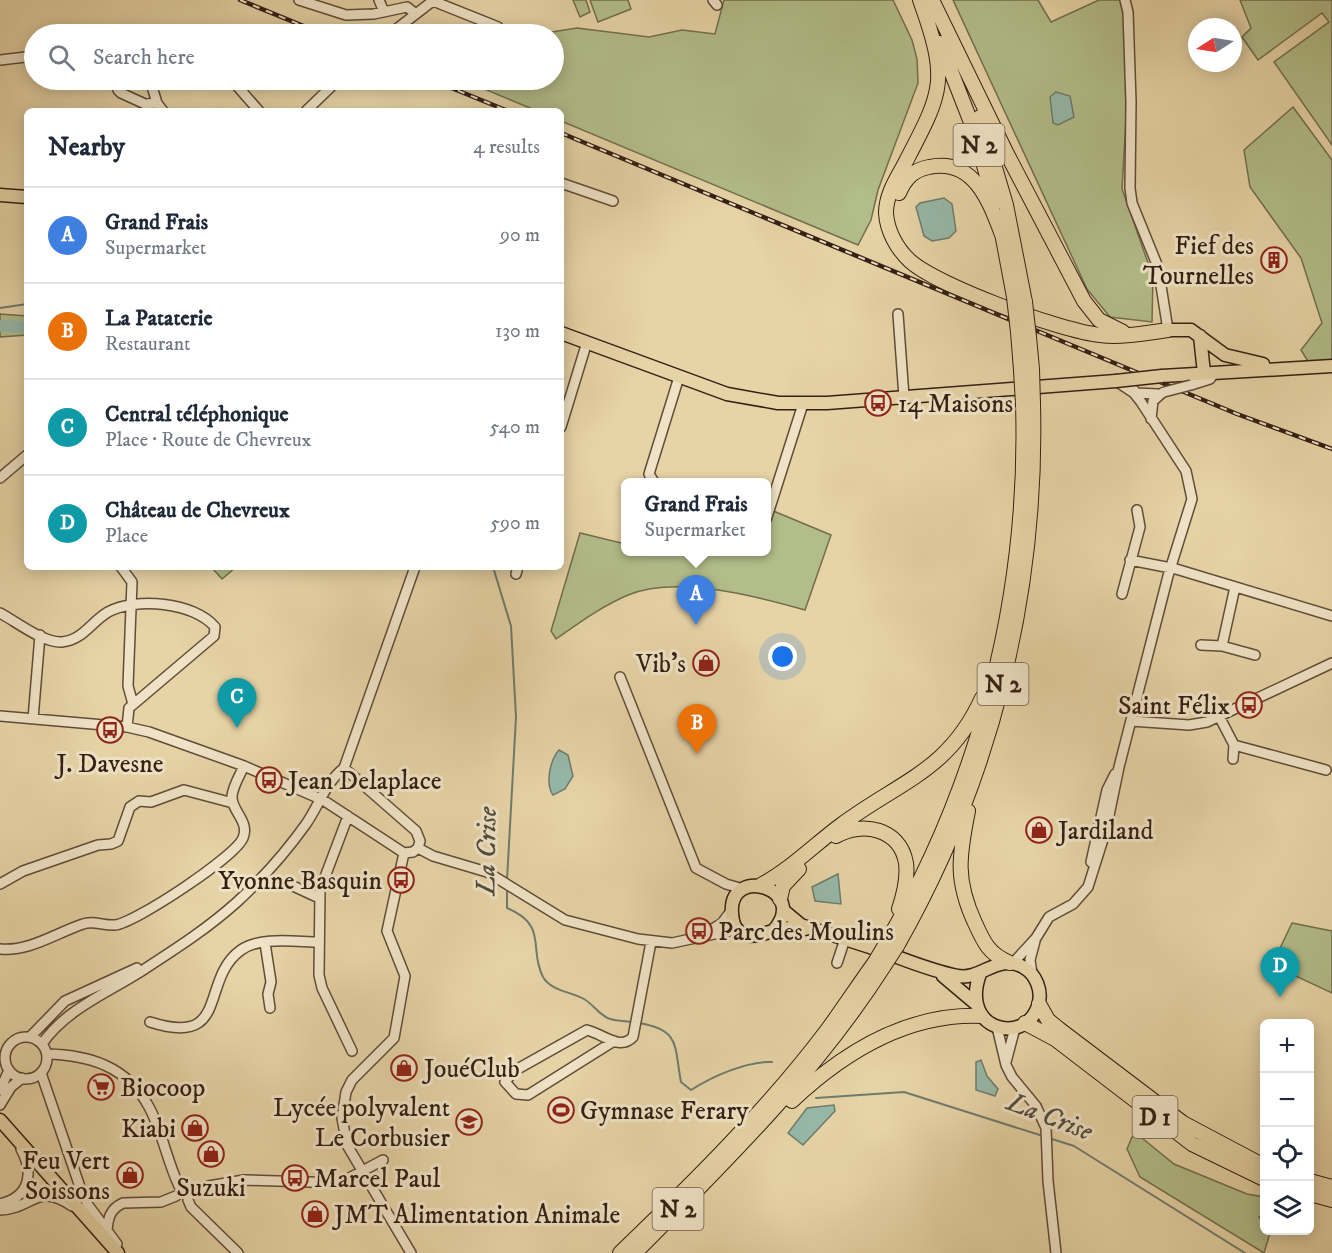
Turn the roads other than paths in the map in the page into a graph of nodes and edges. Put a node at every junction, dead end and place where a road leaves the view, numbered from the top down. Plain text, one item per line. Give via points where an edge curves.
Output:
1 (299, 0) edge
2 (379, 0) edge
3 (434, 0) edge
4 (920, 0) edge
5 (932, 0) edge
6 (1125, 0) edge
7 (384, 12) junction
8 (416, 14) junction
9 (403, 24) edge
10 (491, 24) edge
11 (952, 45) junction
12 (24, 57) edge
13 (0, 60) edge
14 (118, 90) edge
15 (154, 90) edge
16 (241, 90) edge
17 (328, 90) edge
18 (160, 107) edge
19 (256, 108) edge
20 (309, 108) edge
21 (564, 184) edge
22 (0, 195) edge
23 (24, 197) edge
24 (613, 201) dead end
25 (1004, 240) junction
26 (1019, 300) junction
27 (898, 314) dead end
28 (1168, 330) junction
29 (1130, 333) junction
30 (564, 334) edge
31 (1200, 336) junction
32 (586, 342) junction
33 (1214, 347) junction
34 (1332, 366) edge
35 (1285, 367) junction
36 (1209, 373) junction
37 (679, 377) junction
38 (1134, 379) junction
39 (1116, 381) junction
40 (1134, 393) junction
41 (1161, 393) junction
42 (904, 397) junction
43 (803, 404) junction
44 (1028, 404) junction
45 (564, 417) edge
46 (1151, 419) junction
47 (24, 458) edge
48 (0, 478) edge
49 (651, 478) edge
50 (771, 504) edge
51 (1137, 510) dead end
52 (1131, 560) junction
53 (1172, 568) junction
54 (123, 570) edge
55 (414, 570) edge
56 (1235, 587) junction
57 (1122, 594) dead end
58 (131, 605) junction
59 (0, 613) edge
60 (1332, 616) edge
61 (40, 635) junction
62 (1201, 645) dead end
63 (1222, 646) junction
64 (1255, 655) dead end
65 (999, 660) junction
66 (1332, 663) edge
67 (620, 677) dead end
68 (133, 704) junction
69 (0, 716) edge
70 (1219, 716) junction
71 (33, 719) junction
72 (1131, 721) junction
73 (127, 727) junction
74 (1234, 745) junction
75 (1233, 759) dead end
76 (244, 766) junction
77 (344, 768) junction
78 (1326, 770) dead end
79 (976, 773) junction
80 (323, 800) junction
81 (233, 803) junction
82 (348, 816) junction
83 (418, 848) junction
84 (404, 853) junction
85 (0, 884) edge
86 (761, 885) junction
87 (293, 886) dead end
88 (739, 893) junction
89 (319, 898) junction
90 (781, 905) junction
91 (731, 911) junction
92 (738, 929) junction
93 (814, 929) junction
94 (773, 931) junction
95 (701, 936) junction
96 (1036, 938) junction
97 (845, 939) junction
98 (319, 942) junction
99 (651, 942) junction
100 (265, 943) junction
101 (891, 945) junction
102 (0, 949) edge
103 (159, 958) junction
104 (837, 963) dead end
105 (1011, 963) junction
106 (879, 964) junction
107 (937, 972) junction
108 (980, 974) junction
109 (1032, 974) junction
110 (975, 1003) junction
111 (1039, 1004) junction
112 (270, 1008) dead end
113 (981, 1016) junction
114 (150, 1022) dead end
115 (1020, 1025) junction
116 (997, 1027) junction
117 (30, 1037) junction
118 (614, 1041) junction
119 (42, 1044) junction
120 (4, 1046) edge
121 (352, 1051) dead end
122 (47, 1054) junction
123 (1006, 1065) junction
124 (9, 1070) junction
125 (40, 1073) junction
126 (22, 1078) junction
127 (0, 1090) edge
128 (0, 1105) edge
129 (0, 1120) edge
130 (383, 1160) dead end
131 (1260, 1164) edge
132 (722, 1166) junction
133 (362, 1172) junction
134 (1260, 1177) edge
135 (1313, 1181) edge
136 (179, 1186) junction
137 (1332, 1187) edge
138 (191, 1189) junction
139 (1314, 1195) edge
140 (176, 1196) junction
141 (188, 1200) junction
142 (1332, 1200) edge
143 (0, 1204) edge
144 (0, 1210) edge
145 (86, 1215) junction
146 (107, 1231) junction
147 (118, 1253) edge
148 (124, 1253) edge
149 (238, 1253) edge
150 (411, 1253) edge
151 (620, 1253) edge
152 (634, 1253) edge
153 (1056, 1253) edge

1 - 7 street via 346,15
2 - 7 street
3 - 8 street
3 - 10 street
4 - 25 highway, N 2 via 972,125
4 - 29 highway via 936,52 939,88 927,123 889,195 886,213 895,242 922,270 1050,324 1099,335
5 - 11 highway, N 2
6 - 28 street via 1131,102 1130,188 1132,203 1158,267
7 - 8 street via 407,7
8 - 9 street
11 - 26 highway, N 2 via 1000,180
11 - 29 highway via 1088,308 1104,324
12 - 13 street
14 - 18 street
15 - 18 street
16 - 19 street
17 - 20 street
21 - 24 street
22 - 23 main road
25 - 26 highway, N 2
25 - 29 highway via 982,190 964,172 927,167 903,184 895,204 896,226 914,255 930,269 1061,323
26 - 44 highway, N 2, bridge
27 - 42 street
28 - 29 highway
28 - 31 main road via 1184,329
30 - 32 main road
31 - 33 main road
31 - 36 main road
32 - 37 main road
32 - 45 street
33 - 35 main road via 1236,359
33 - 36 main road
34 - 35 main road
35 - 36 main road
36 - 38 main road, bridge
36 - 41 street, bridge via 1210,379
37 - 43 main road via 742,398
37 - 49 street via 649,474
38 - 39 main road, bridge
38 - 40 street
39 - 40 street
39 - 42 main road
40 - 41 street
40 - 46 street
41 - 46 street via 1152,408
42 - 43 main road
43 - 50 street
44 - 65 highway, N 2 via 1018,539
44 - 79 highway, N 2 via 1033,486 1022,591 1001,694
46 - 53 street via 1190,481 1192,499
47 - 48 street
51 - 52 street via 1140,526
52 - 53 street
52 - 57 street
53 - 56 street
53 - 72 street
54 - 58 street via 132,582
55 - 77 street
56 - 60 street
56 - 63 street
58 - 61 street via 108,612 74,640 60,642
58 - 68 street via 128,686
58 - 68 street via 160,602 207,617 215,627 214,636 197,652
59 - 61 street
61 - 71 street
62 - 63 street
63 - 64 street
65 - 86 highway via 965,730 941,759 850,818 791,867
65 - 101 highway, N 2 via 951,811
66 - 70 street
67 - 88 street via 691,860 696,868
68 - 73 street
69 - 71 street
70 - 72 street via 1189,725
70 - 74 street
71 - 73 street
72 - 96 street via 1119,767 1107,790 1091,858 1091,877 1082,894 1049,917
73 - 76 street
74 - 75 street
74 - 78 street
76 - 80 street
76 - 81 street via 232,793
77 - 80 street via 331,781
77 - 83 street via 416,831
79 - 101 highway, N 2 via 935,871
79 - 105 highway via 960,853 961,886 986,948
80 - 82 street
80 - 103 street via 296,838 237,902 199,934
81 - 85 street via 184,790 151,802 139,801 130,807 118,840 23,871
81 - 102 street via 245,828 243,839 187,886 116,925 86,922 36,943
82 - 84 street
82 - 89 street
83 - 84 street
83 - 99 street via 500,880 565,920
84 - 133 street via 387,931 405,976 394,1038 352,1080 343,1104 347,1145
86 - 88 main road
86 - 90 main road via 775,893
87 - 89 street
88 - 91 main road
89 - 98 street
90 - 93 main road via 801,925
90 - 94 main road via 778,925
90 - 101 highway via 783,886 834,837 854,828 878,830 899,846 906,865
91 - 92 main road
91 - 95 street via 722,923
92 - 94 main road via 759,937
92 - 95 street
93 - 94 main road
93 - 97 main road
95 - 99 street via 683,942
96 - 105 street
96 - 109 street via 1030,960
97 - 104 street
97 - 107 main road
98 - 100 street
98 - 121 street via 322,988
99 - 118 street via 633,1037 624,1043
100 - 112 street
100 - 114 street via 247,947 231,960 206,1014 195,1025 185,1029
101 - 106 highway, N 2, bridge
103 - 117 street via 65,1002
103 - 119 street via 83,1005
105 - 108 main road via 994,965
105 - 109 main road
106 - 132 highway, N 2 via 853,1012
106 - 151 highway, N 2 via 792,1072 714,1159
107 - 108 main road via 965,977
107 - 110 main road
108 - 110 main road
109 - 111 main road via 1040,993
110 - 113 main road
111 - 115 main road
111 - 131 highway, D 1 via 1048,1020 1183,1123
113 - 116 main road
113 - 132 highway via 923,1023 858,1048 811,1083
115 - 116 main road
115 - 123 street
115 - 134 highway, D 1 via 1055,1039 1192,1144
116 - 123 street
117 - 119 street
117 - 120 street
118 - 118 street via 597,1032 582,1032 514,1071 505,1082 516,1094 528,1095
119 - 122 street
120 - 124 street
122 - 125 street
122 - 136 street via 77,1054 98,1061 134,1087 149,1107
123 - 153 street via 1036,1106 1047,1137
124 - 126 street
124 - 127 street
125 - 126 street
125 - 146 street via 80,1187
126 - 128 street
129 - 143 street via 21,1149 29,1176 21,1194
129 - 145 main road
130 - 133 street
132 - 152 highway, N 2
133 - 138 street via 340,1183 244,1180
133 - 150 street
135 - 137 highway
136 - 138 street
136 - 140 street
138 - 141 street
139 - 142 highway
140 - 141 street
140 - 146 street via 161,1202 117,1206 108,1219
141 - 149 street via 191,1208
144 - 145 street via 47,1194 59,1197
145 - 147 main road
146 - 148 street

